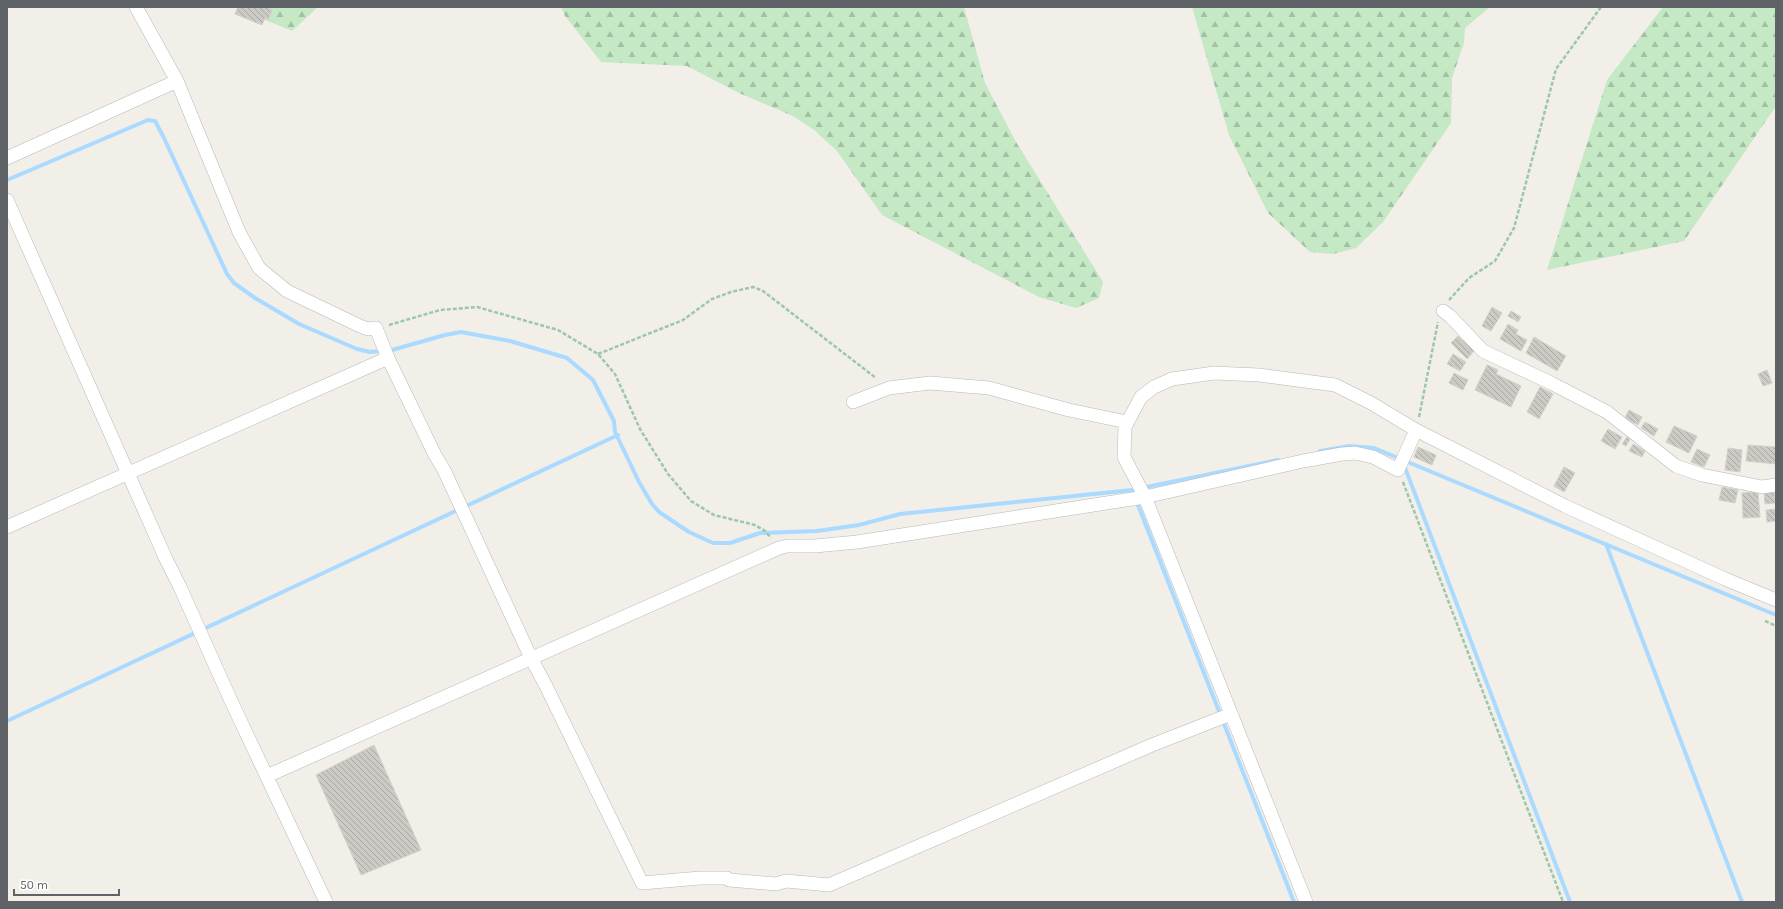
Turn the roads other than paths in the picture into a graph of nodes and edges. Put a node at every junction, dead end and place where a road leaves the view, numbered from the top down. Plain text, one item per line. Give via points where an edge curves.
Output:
1 (136, 7) edge
2 (177, 81) junction
3 (7, 158) edge
4 (7, 200) edge
5 (1443, 311) road end
6 (388, 358) junction
7 (853, 402) dead end
8 (1127, 422) junction
9 (1416, 430) junction
10 (128, 474) junction
11 (1776, 484) edge
12 (1145, 497) junction
13 (7, 527) edge
14 (1776, 600) edge
15 (531, 658) junction
16 (1231, 714) junction
17 (267, 776) junction
18 (326, 902) edge
19 (1306, 902) edge

1 - 2 street
2 - 3 street
2 - 6 street via 239,232 259,268 287,291 360,326 376,328
4 - 10 street
5 - 11 street via 1483,352 1608,412 1676,466 1732,481 1762,486
6 - 10 street
6 - 15 street via 444,470
7 - 8 street via 889,388 930,383 989,388 1069,410
8 - 9 street via 1141,397 1154,387 1172,379 1214,373 1259,375 1334,385 1371,403
8 - 12 street via 1124,457
9 - 12 street via 1398,470 1373,457 1342,454
9 - 14 street via 1565,506
10 - 13 street
10 - 17 street
12 - 15 street via 857,542 779,548
12 - 16 street
15 - 16 street via 642,883 727,878 776,884 786,881 829,885 1144,748
15 - 17 street
16 - 19 street
17 - 18 street

